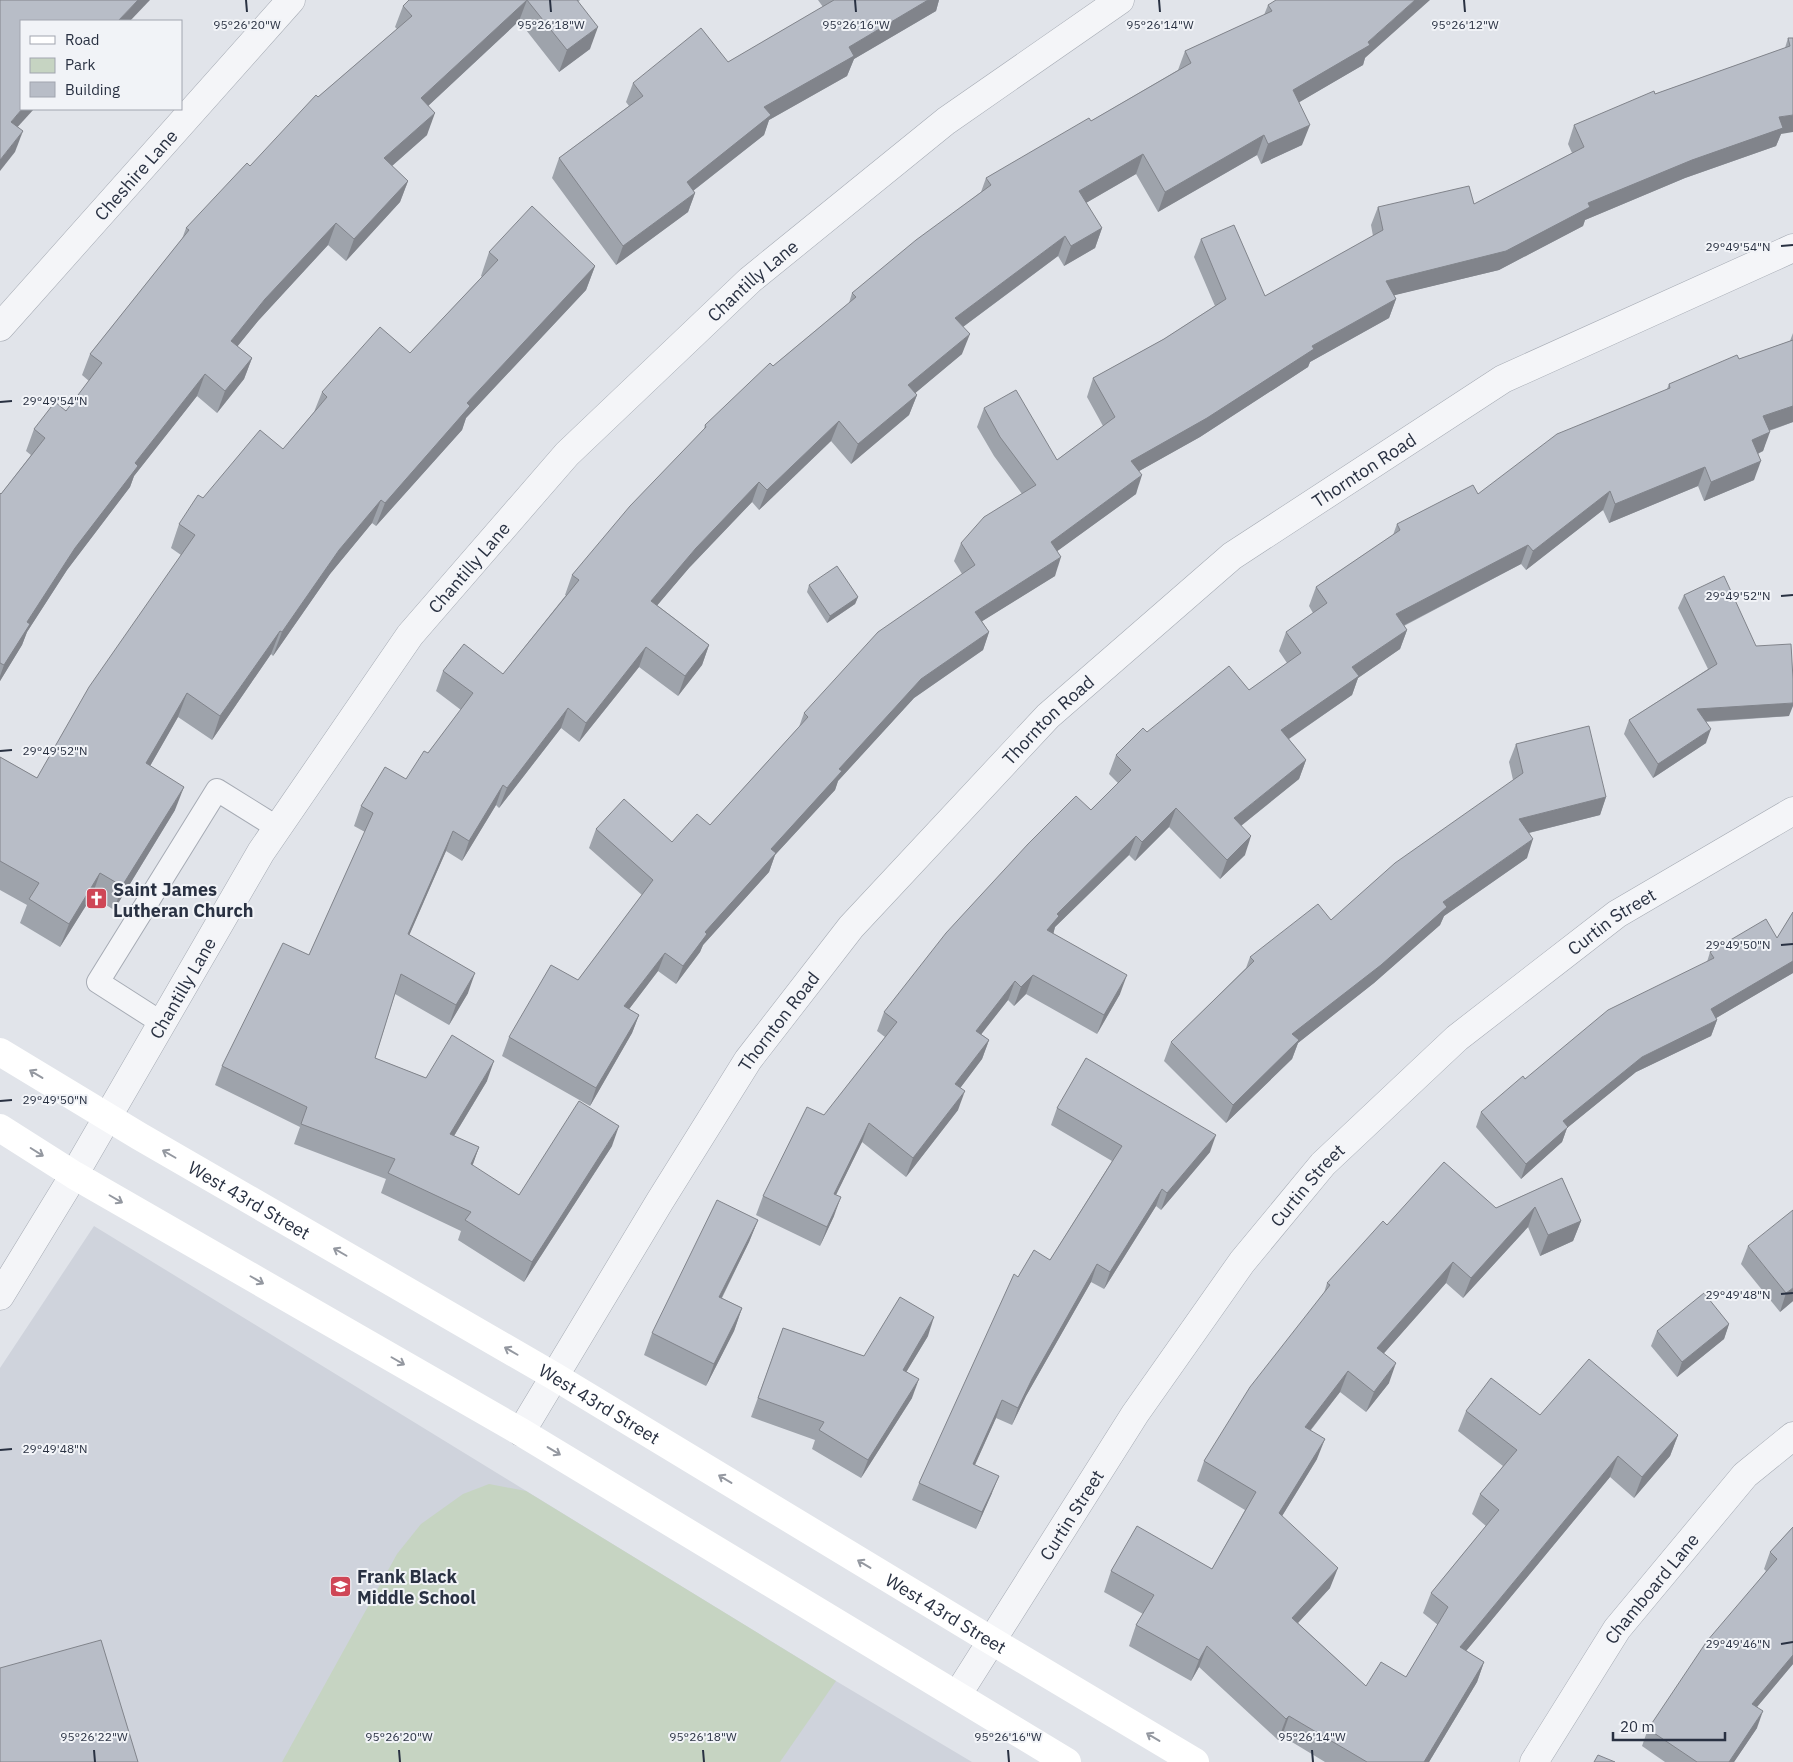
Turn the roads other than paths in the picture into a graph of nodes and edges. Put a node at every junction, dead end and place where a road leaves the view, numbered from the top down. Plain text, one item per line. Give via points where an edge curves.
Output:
1 (291, 0) edge
2 (1120, 0) edge
3 (1793, 248) edge
4 (0, 328) edge
5 (1793, 811) edge
6 (278, 828) junction
7 (162, 1024) junction
8 (0, 1052) edge
9 (107, 1118) junction
10 (0, 1128) edge
11 (74, 1175) junction
12 (0, 1296) edge
13 (554, 1376) junction
14 (521, 1432) junction
15 (1793, 1436) edge
16 (992, 1641) junction
17 (958, 1694) junction
18 (1067, 1762) edge
19 (1195, 1762) edge
20 (1534, 1762) edge

1 - 4 street, Cheshire Lane
2 - 6 street, Chantilly Lane via 946,121 750,280 568,454 410,635
3 - 13 street, Thornton Road via 1503,379 1232,556 1048,716 851,927 748,1060
5 - 16 street, Curtin Street via 1617,914 1457,1038 1323,1164 1242,1262 1135,1414
6 - 7 street, Chantilly Lane
6 - 7 lane via 216,790 98,982
7 - 9 street, Chantilly Lane
9 -> 8 main road, West 43rd Street
9 - 11 street, Chantilly Lane
13 -> 9 main road, West 43rd Street
10 -> 11 main road
11 - 12 street, Chantilly Lane
11 -> 14 main road
13 - 14 street, Thornton Road
16 -> 13 main road, West 43rd Street
14 -> 17 main road
15 - 20 street, Chamboard Lane via 1745,1475 1616,1629
16 - 17 street, Curtin Street
19 -> 16 main road, West 43rd Street
17 - 18 main road

